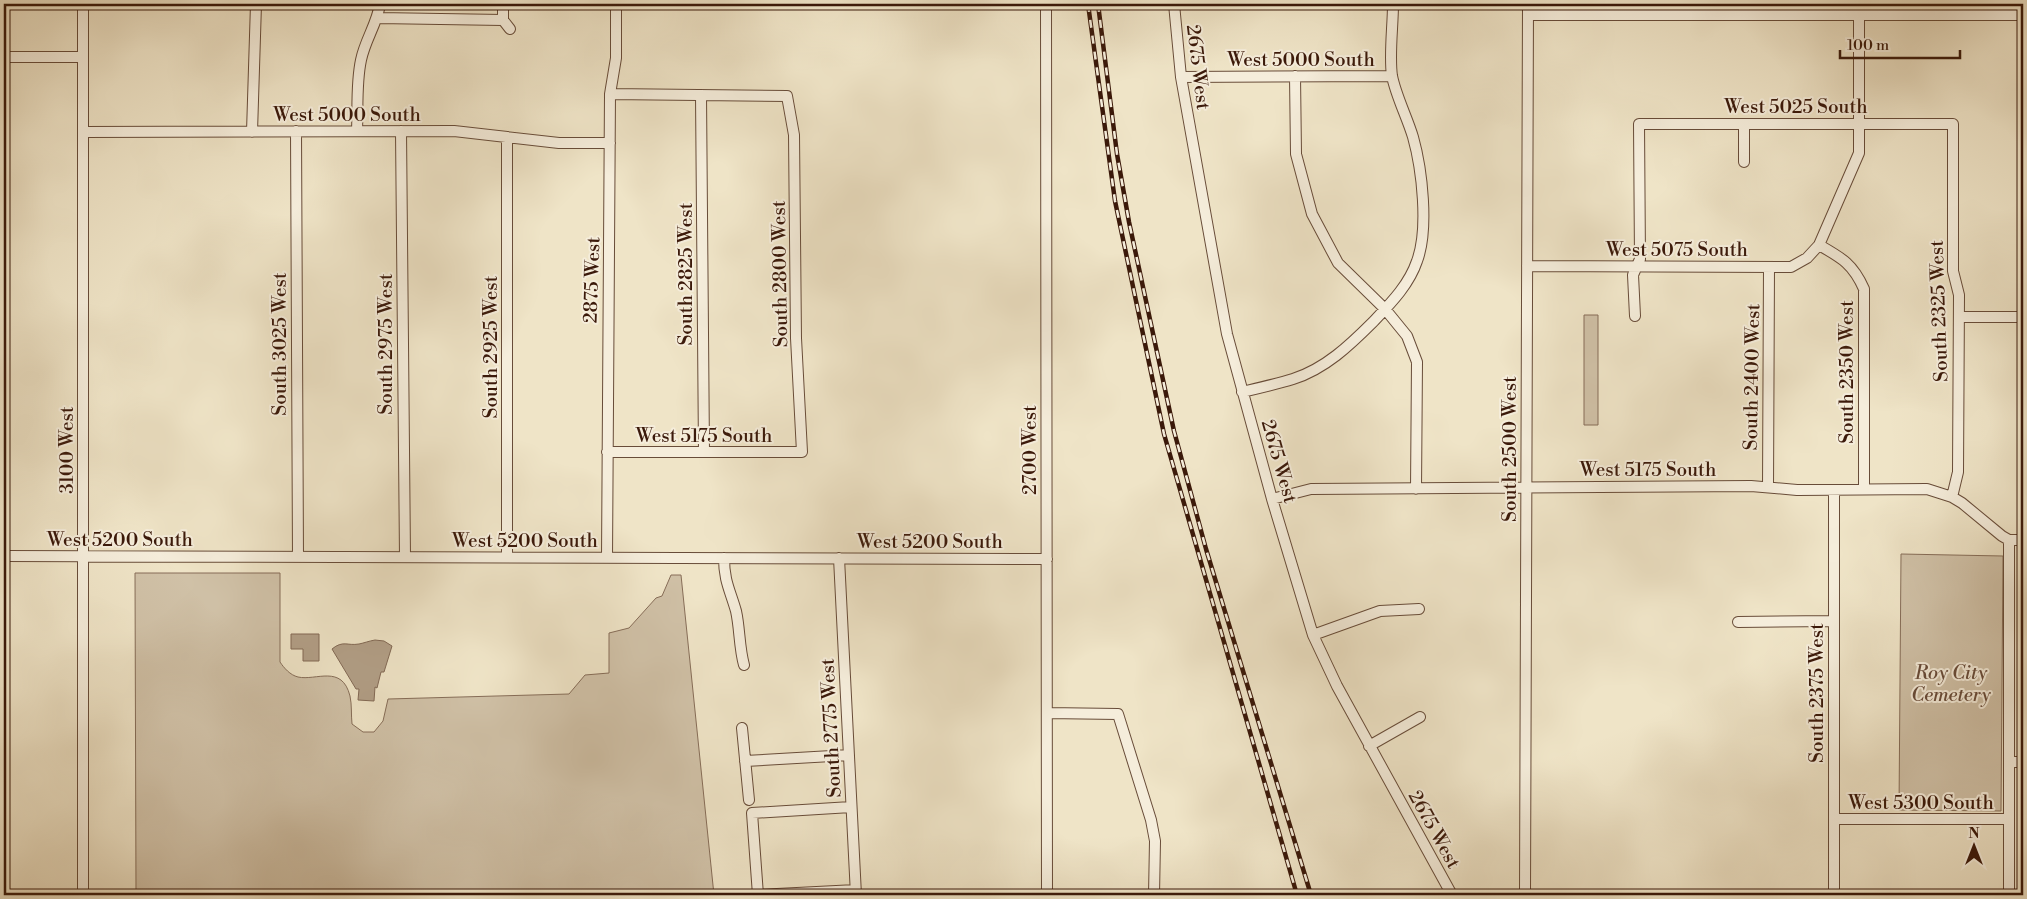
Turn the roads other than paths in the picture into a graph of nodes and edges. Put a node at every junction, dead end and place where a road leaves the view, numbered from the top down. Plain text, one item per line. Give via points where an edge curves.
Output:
1 (83, 4) edge
2 (256, 4) edge
3 (380, 4) edge
4 (503, 4) edge
5 (616, 4) edge
6 (1046, 4) edge
7 (1174, 4) edge
8 (1393, 4) edge
9 (1528, 4) edge
10 (1643, 4) edge
11 (1951, 9) edge
12 (1859, 14) junction
13 (1528, 15) junction
14 (1643, 15) junction
15 (2023, 15) edge
16 (378, 18) junction
17 (503, 20) junction
18 (510, 29) dead end
19 (4, 57) edge
20 (83, 57) junction
21 (1295, 76) junction
22 (1392, 76) junction
23 (1181, 77) junction
24 (610, 94) junction
25 (701, 95) junction
26 (1744, 124) junction
27 (1859, 124) junction
28 (1953, 124) joint
29 (357, 131) junction
30 (401, 131) junction
31 (83, 132) junction
32 (252, 132) junction
33 (296, 132) junction
34 (507, 137) junction
35 (610, 142) junction
36 (1744, 162) dead end
37 (1819, 245) junction
38 (1527, 266) junction
39 (1637, 266) junction
40 (1769, 267) junction
41 (1385, 310) junction
42 (1635, 316) dead end
43 (1959, 316) junction
44 (2023, 316) edge
45 (1242, 392) junction
46 (607, 452) junction
47 (704, 452) junction
48 (802, 452) joint
49 (1526, 487) junction
50 (1768, 487) junction
51 (1864, 489) junction
52 (1416, 490) junction
53 (1834, 490) junction
54 (1952, 497) junction
55 (1272, 499) junction
56 (2009, 540) junction
57 (2023, 540) edge
58 (4, 556) edge
59 (84, 556) junction
60 (298, 557) junction
61 (405, 557) junction
62 (507, 557) junction
63 (607, 558) junction
64 (724, 558) junction
65 (839, 558) junction
66 (1047, 558) junction
67 (1419, 609) dead end
68 (1833, 621) junction
69 (1738, 622) dead end
70 (1313, 634) junction
71 (744, 665) dead end
72 (1047, 713) junction
73 (1420, 717) dead end
74 (742, 728) dead end
75 (1369, 746) junction
76 (849, 755) junction
77 (745, 762) junction
78 (2009, 762) junction
79 (2023, 762) edge
80 (749, 800) dead end
81 (851, 807) junction
82 (1834, 819) junction
83 (2009, 819) junction
84 (856, 892) edge
85 (83, 895) edge
86 (758, 895) edge
87 (1047, 895) edge
88 (1154, 895) edge
89 (1452, 895) edge
90 (1525, 895) edge
91 (1834, 895) edge
92 (2009, 895) edge

1 - 20 street, 3100 West
2 - 32 street
3 - 16 street
4 - 17 street
5 - 24 street, 2875 West via 616,58
6 - 66 street, 2700 West
7 - 23 street, 2675 West
8 - 22 street
9 - 13 street, South 2500 West
10 - 14 street
11 - 12 street
11 - 15 street
12 - 14 street
12 - 27 street
13 - 14 street
13 - 38 street, South 2500 West
16 - 17 street
16 - 29 street via 361,58
17 - 18 street
19 - 20 street
20 - 31 street, 3100 West
21 - 22 street, West 5000 South
21 - 23 street, West 5000 South
21 - 41 street via 1296,154 1312,214 1338,263
22 - 41 street via 1420,166 1422,240 1417,261 1405,285
23 - 45 street, 2675 West via 1227,334
24 - 25 street
24 - 35 street, 2875 West
25 - 47 street, South 2825 West
25 - 48 street, South 2800 West via 787,96 794,135 796,338
26 - 27 street, West 5025 South
26 - 36 street
26 - 39 street, West 5025 South via 1639,124 1640,259
27 - 28 street, West 5025 South
27 - 37 street via 1859,153
28 - 43 street, South 2325 West via 1953,271 1959,295
29 - 30 street, West 5000 South
29 - 33 street, West 5000 South
30 - 34 street, West 5000 South via 454,131
30 - 61 street, South 2975 West
31 - 32 street, West 5000 South
31 - 59 street, 3100 West
32 - 33 street, West 5000 South
33 - 60 street, South 3025 West
34 - 35 street, West 5000 South via 559,143
34 - 62 street, South 2925 West
35 - 46 street, 2875 West
37 - 40 street, West 5075 South via 1807,258 1791,267
37 - 51 street, South 2350 West via 1844,259 1856,272 1864,289
38 - 39 street, West 5075 South
38 - 49 street, South 2500 West
39 - 40 street, West 5075 South
39 - 42 street via 1633,275
40 - 50 street, South 2400 West
41 - 45 street via 1326,363 1295,379
41 - 52 street via 1407,336 1418,362
43 - 44 street
43 - 54 street, South 2325 West via 1958,472
45 - 55 street, 2675 West
46 - 47 street, West 5175 South
46 - 63 street, 2875 West
47 - 48 street, West 5175 South
49 - 50 street, West 5175 South
49 - 52 street, West 5175 South
49 - 90 street, South 2500 West
50 - 53 street, West 5175 South
51 - 53 street, West 5175 South
51 - 54 street, West 5175 South via 1927,490
52 - 55 street, West 5175 South via 1311,490
53 - 68 street, South 2375 West
54 - 56 street, West 5175 South
55 - 70 street, 2675 West
56 - 57 street
56 - 78 street
58 - 59 street, West 5200 South
59 - 60 street, West 5200 South
59 - 85 street, 3100 West
60 - 61 street, West 5200 South
61 - 62 street, West 5200 South
62 - 63 street, West 5200 South
63 - 64 street, West 5200 South
64 - 65 street, West 5200 South
64 - 71 street via 724,577 736,613
65 - 66 street, West 5200 South
65 - 76 street, South 2775 West
66 - 72 street, 2700 West
67 - 70 street via 1380,611
68 - 69 street
68 - 82 street, South 2375 West
70 - 75 street, 2675 West
72 - 87 street, 2700 West
72 - 88 street via 1118,714 1155,840
73 - 75 street
74 - 77 street
75 - 89 street, 2675 West
76 - 77 street
76 - 81 street, South 2775 West
77 - 80 street
78 - 79 street
78 - 83 street
81 - 84 street, South 2775 West
81 - 86 street via 752,813
82 - 83 street, West 5300 South
82 - 91 street, South 2375 West
83 - 92 street
84 - 86 street

